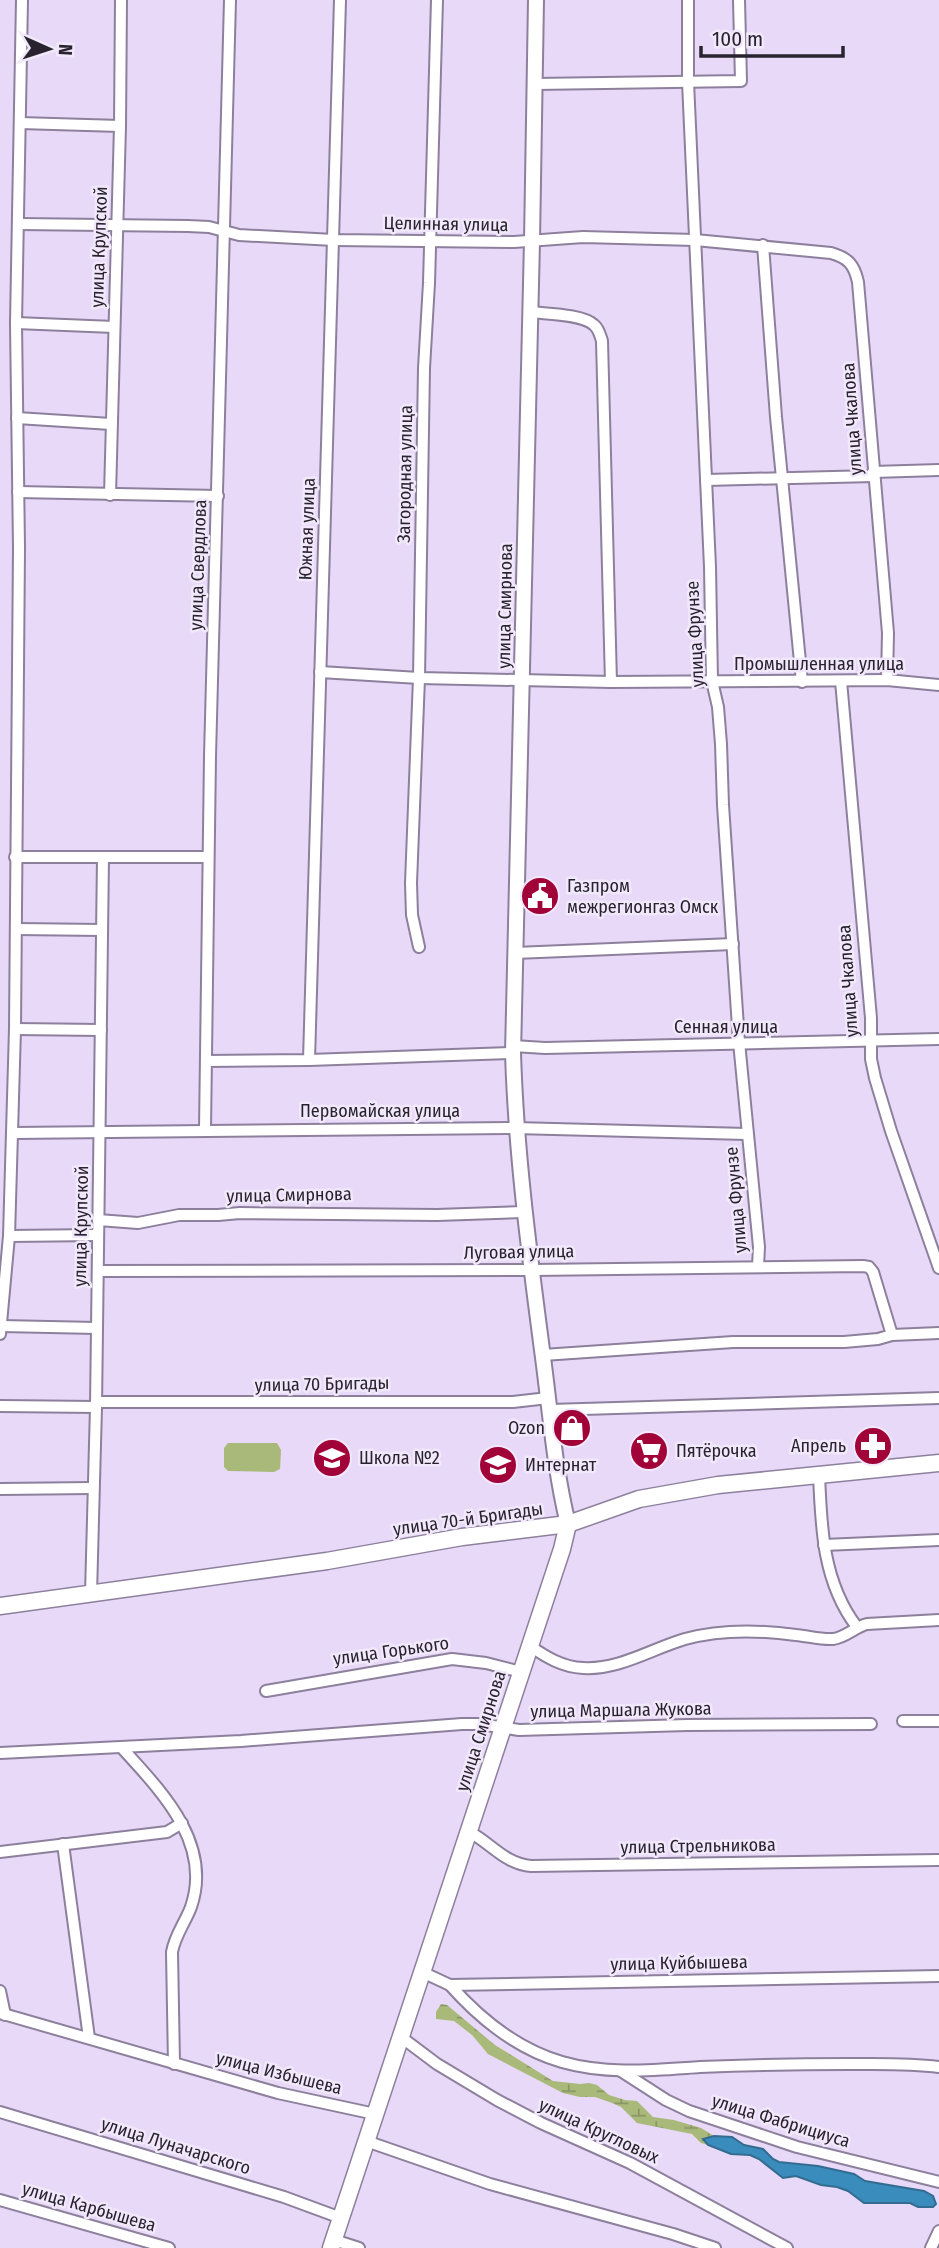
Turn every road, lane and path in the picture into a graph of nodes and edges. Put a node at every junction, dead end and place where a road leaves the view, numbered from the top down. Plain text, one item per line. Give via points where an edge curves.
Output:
1 (22, 0) edge
2 (121, 0) edge
3 (230, 0) edge
4 (340, 0) edge
5 (436, 0) edge
6 (536, 0) edge
7 (688, 0) edge
8 (739, 0) edge
9 (688, 82) junction
10 (535, 84) junction
11 (20, 123) junction
12 (120, 126) junction
13 (19, 224) junction
14 (117, 226) junction
15 (225, 232) junction
16 (334, 240) junction
17 (695, 240) junction
18 (429, 241) junction
19 (532, 241) junction
20 (763, 245) junction
21 (858, 282) joint
22 (531, 312) junction
23 (16, 323) junction
24 (114, 327) junction
25 (17, 418) junction
26 (111, 424) junction
27 (939, 470) edge
28 (874, 474) junction
29 (783, 477) junction
30 (706, 480) junction
31 (18, 492) junction
32 (110, 495) junction
33 (218, 496) junction
34 (320, 672) junction
35 (419, 678) junction
36 (523, 680) junction
37 (887, 680) junction
38 (611, 681) junction
39 (712, 681) junction
40 (802, 681) junction
41 (841, 681) junction
42 (939, 685) edge
43 (15, 857) junction
44 (103, 857) junction
45 (208, 857) junction
46 (16, 929) junction
47 (102, 930) junction
48 (733, 944) junction
49 (419, 947) dead end
50 (515, 953) junction
51 (15, 1029) junction
52 (101, 1030) junction
53 (939, 1039) edge
54 (739, 1042) junction
55 (870, 1042) junction
56 (513, 1050) junction
57 (309, 1060) junction
58 (206, 1061) junction
59 (515, 1128) junction
60 (205, 1130) junction
61 (99, 1132) junction
62 (13, 1133) junction
63 (747, 1134) junction
64 (523, 1212) junction
65 (98, 1220) junction
66 (98, 1235) junction
67 (9, 1236) junction
68 (758, 1266) junction
69 (939, 1268) edge
70 (531, 1270) junction
71 (97, 1271) junction
72 (1, 1326) edge
73 (97, 1328) junction
74 (939, 1333) edge
75 (0, 1334) edge
76 (892, 1335) junction
77 (543, 1355) junction
78 (939, 1398) edge
79 (549, 1404) junction
80 (96, 1405) junction
81 (0, 1406) edge
82 (939, 1464) edge
83 (819, 1474) junction
84 (93, 1488) junction
85 (0, 1489) edge
86 (568, 1524) junction
87 (939, 1540) edge
88 (824, 1545) junction
89 (91, 1594) junction
90 (0, 1606) edge
91 (939, 1620) edge
92 (857, 1627) junction
93 (530, 1646) junction
94 (521, 1672) junction
95 (266, 1691) dead end
96 (903, 1721) dead end
97 (939, 1721) edge
98 (871, 1724) dead end
99 (502, 1728) junction
100 (122, 1748) junction
101 (0, 1754) edge
102 (182, 1823) junction
103 (468, 1832) junction
104 (63, 1844) junction
105 (0, 1852) edge
106 (939, 1860) edge
107 (422, 1972) junction
108 (939, 1976) edge
109 (450, 1985) junction
110 (0, 1990) edge
111 (3, 2014) edge
112 (401, 2037) junction
113 (89, 2038) junction
114 (174, 2064) junction
115 (939, 2067) edge
116 (621, 2071) junction
117 (0, 2112) edge
118 (375, 2114) junction
119 (366, 2141) junction
120 (939, 2182) edge
121 (0, 2200) edge
122 (341, 2218) junction
123 (939, 2231) edge
124 (332, 2244) edge
125 (169, 2248) edge
126 (359, 2248) edge
127 (715, 2248) edge
128 (787, 2248) edge
129 (932, 2248) edge

1 - 11 street
2 - 12 street, улица Крупской
3 - 15 street, улица Свердлова
4 - 16 street, Южная улица
5 - 18 street, Загородная улица
6 - 10 street, улица Смирнова
7 - 9 street, улица Фрунзе
8 - 9 street via 741,81
9 - 10 street
9 - 17 street, улица Фрунзе
10 - 19 street, улица Смирнова
11 - 12 street
11 - 13 street
12 - 14 street, улица Крупской
13 - 14 street, Целинная улица
13 - 23 street
14 - 15 street, Целинная улица via 209,227
14 - 24 street, улица Крупской
15 - 16 street, Целинная улица
15 - 33 street, улица Свердлова
16 - 18 street, Целинная улица
16 - 34 street, Южная улица
17 - 19 street, Целинная улица via 583,237
17 - 20 street, Целинная улица
17 - 30 street, улица Фрунзе
18 - 19 street, Целинная улица
18 - 35 street, Загородная улица
19 - 22 street, улица Смирнова
20 - 21 street, Целинная улица via 846,258
20 - 29 street
21 - 28 street, улица Чкалова
22 - 36 street, улица Смирнова
22 - 38 street via 593,323 602,341
23 - 24 street
23 - 25 street
24 - 26 street, улица Крупской
25 - 26 street
25 - 31 street
26 - 32 street, улица Крупской
27 - 28 street
28 - 29 street
28 - 37 street, улица Чкалова via 888,633
29 - 30 street
29 - 40 street
30 - 39 street, улица Фрунзе
31 - 32 street
31 - 43 street
32 - 33 street
33 - 45 street, улица Свердлова
34 - 35 street, Промышленная улица
34 - 57 street, Южная улица
35 - 36 street, Промышленная улица
35 - 49 street, Загородная улица via 411,883
36 - 38 street, Промышленная улица
36 - 50 street, улица Смирнова
37 - 41 street, Промышленная улица
37 - 42 street, Промышленная улица
38 - 39 street, Промышленная улица
39 - 40 street, Промышленная улица
39 - 48 street, улица Фрунзе via 721,744
40 - 41 street, Промышленная улица
41 - 55 street, улица Чкалова via 872,1017
43 - 44 street
43 - 46 street
44 - 45 street
44 - 47 street, улица Крупской
45 - 58 street, улица Свердлова
46 - 47 street
46 - 51 street
47 - 52 street, улица Крупской
48 - 50 street
48 - 54 street, улица Фрунзе
50 - 56 street, улица Смирнова
51 - 52 street
51 - 62 street
52 - 61 street, улица Крупской
53 - 55 street, Сенная улица
54 - 55 street, Сенная улица
54 - 56 street, Сенная улица
54 - 63 street, улица Фрунзе
55 - 69 street, улица Чкалова via 891,1131
56 - 57 street, Сенная улица
56 - 59 street, улица Смирнова
57 - 58 street, Сенная улица
58 - 60 street, улица Свердлова
59 - 60 street, Первомайская улица
59 - 63 street, Первомайская улица
59 - 64 street, улица Смирнова
60 - 61 street, Первомайская улица
61 - 62 street, Первомайская улица
61 - 65 street, улица Крупской
62 - 67 street
63 - 68 street, улица Фрунзе
64 - 65 street, улица Смирнова via 240,1213 179,1215 138,1223
64 - 70 street, улица Смирнова
65 - 66 street, улица Крупской
66 - 67 street
66 - 71 street, улица Крупской
67 - 72 street
68 - 70 street, Луговая улица
68 - 76 street, Луговая улица via 869,1267
70 - 71 street, Луговая улица
70 - 77 street, улица Смирнова
71 - 73 street, улица Крупской
72 - 73 street
72 - 75 street
73 - 80 street, улица Крупской
74 - 76 street
76 - 77 street via 844,1342 733,1342
77 - 79 street, улица Смирнова
78 - 79 street, улица 70 Бригады
79 - 80 street, улица 70 Бригады
79 - 86 street, улица Смирнова
80 - 81 street, улица 70 Бригады
80 - 84 street, улица Крупской
82 - 83 main road, улица 70-й Бригады
83 - 86 main road, улица 70-й Бригады via 652,1497
83 - 88 street
84 - 85 street
84 - 89 street, улица Крупской
86 - 89 main road, улица 70-й Бригады
86 - 93 main road, улица Смирнова
87 - 88 street
88 - 92 street via 842,1607
89 - 90 main road, улица 70-й Бригады
91 - 92 street
92 - 93 street via 835,1639 764,1632 708,1634 605,1667 566,1666
93 - 94 main road, улица Смирнова
94 - 95 street, улица Горького via 452,1659
94 - 99 main road, улица Смирнова
96 - 97 street
98 - 99 street, улица Маршала Жукова
99 - 100 street, улица Маршала Жукова via 462,1724
99 - 103 main road, улица Смирнова
100 - 101 street, улица Маршала Жукова
100 - 102 street via 163,1793
102 - 104 street via 167,1832
102 - 114 street via 192,1848 196,1884 172,1952
103 - 106 street, улица Стрельникова via 484,1839 508,1861 531,1866
103 - 107 main road, улица Смирнова
104 - 105 street
104 - 113 street
107 - 109 street, улица Куйбышева
107 - 112 main road, улица Смирнова
108 - 109 street, улица Куйбышева
109 - 116 street, улица Фабрициуса via 481,2017 534,2051 582,2067
110 - 111 street, улица Избышева
111 - 113 street, улица Избышева
112 - 118 main road, улица Смирнова
112 - 128 street, улица Кругловых via 497,2100 631,2163
113 - 114 street, улица Избышева
114 - 118 street, улица Избышева
115 - 116 street, улица Фабрициуса via 825,2064
116 - 120 street, улица Фабрициуса via 689,2111 797,2147
117 - 122 street, улица Луначарского
118 - 119 main road, улица Смирнова
119 - 122 main road, улица Смирнова
119 - 127 street via 491,2184
121 - 125 street, улица Карбышева
122 - 124 main road, улица Смирнова
123 - 129 street
124 - 126 street

